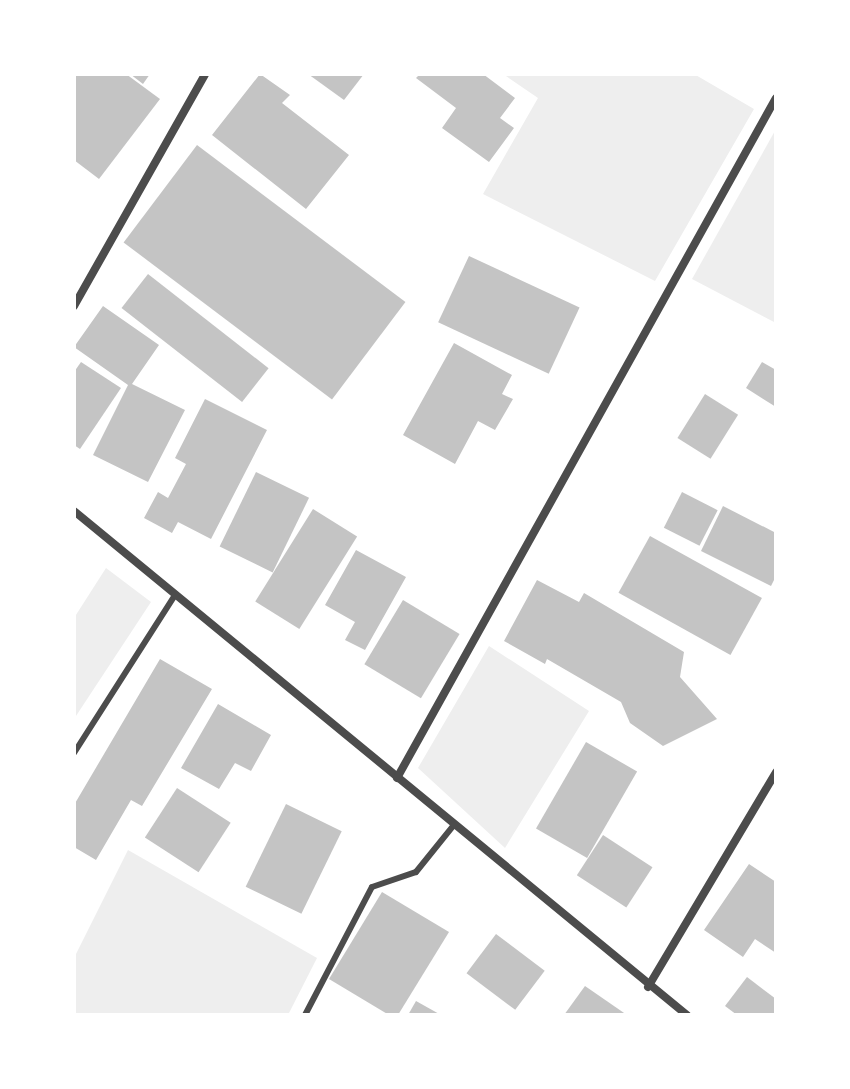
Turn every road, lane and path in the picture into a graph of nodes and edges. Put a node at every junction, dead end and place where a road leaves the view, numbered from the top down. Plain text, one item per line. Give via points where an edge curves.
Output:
1 (205, 74) edge
2 (776, 98) edge
3 (74, 306) edge
4 (74, 511) edge
5 (175, 595) junction
6 (74, 753) edge
7 (776, 772) edge
8 (397, 778) junction
9 (453, 826) junction
10 (648, 987) junction
11 (305, 1015) edge
12 (687, 1015) edge

1 - 3 street
2 - 8 street
4 - 5 street
5 - 6 lane
5 - 8 street
7 - 10 street
8 - 9 street
9 - 10 street
9 - 11 lane via 416,872 372,887
10 - 12 street

